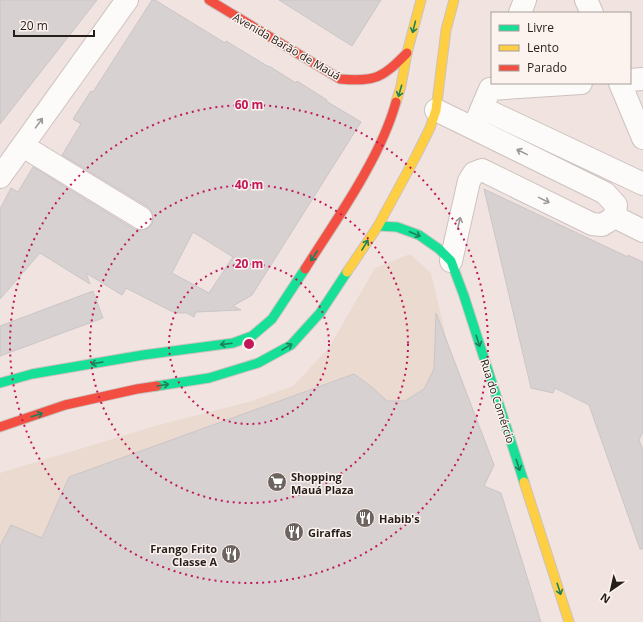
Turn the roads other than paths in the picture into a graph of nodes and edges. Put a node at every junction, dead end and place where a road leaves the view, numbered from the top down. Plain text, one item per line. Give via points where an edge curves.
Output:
1 (127, 0) edge
2 (209, 0) edge
3 (421, 0) edge
4 (454, 0) edge
5 (525, 0) edge
6 (586, 0) edge
7 (520, 12) edge
8 (592, 12) edge
9 (407, 53) junction
10 (643, 79) edge
11 (631, 80) edge
12 (572, 84) edge
13 (620, 84) edge
14 (488, 93) edge
15 (436, 110) junction
16 (473, 128) junction
17 (643, 138) edge
18 (23, 146) junction
19 (0, 178) edge
20 (643, 184) edge
21 (141, 218) dead end
22 (633, 222) edge
23 (378, 226) junction
24 (451, 261) junction
25 (0, 383) edge
26 (0, 427) edge
27 (569, 622) edge

18 -> 1 street
2 - 9 main road, Avenida Barão de Mauá via 340,79 376,78 390,70
3 -> 9 main road
4 - 15 main road via 446,30
5 - 7 street
6 - 8 street
9 -> 25 main road via 394,111 373,159 350,200 272,319 252,336 233,343 135,356 32,374
10 - 11 street
12 - 14 street
13 - 17 street
14 - 16 street
14 - 20 street
15 - 16 street
15 - 23 main road via 416,156
22 -> 16 street via 605,193
18 - 19 street
18 - 21 street
24 -> 22 street via 469,181 474,173 482,170 592,224
23 -> 24 main road, Rua do Comércio via 397,227 419,235 440,249
26 -> 23 main road via 66,406 138,389 209,378 258,363 291,345 320,313
24 -> 27 main road, Rua do Comércio

